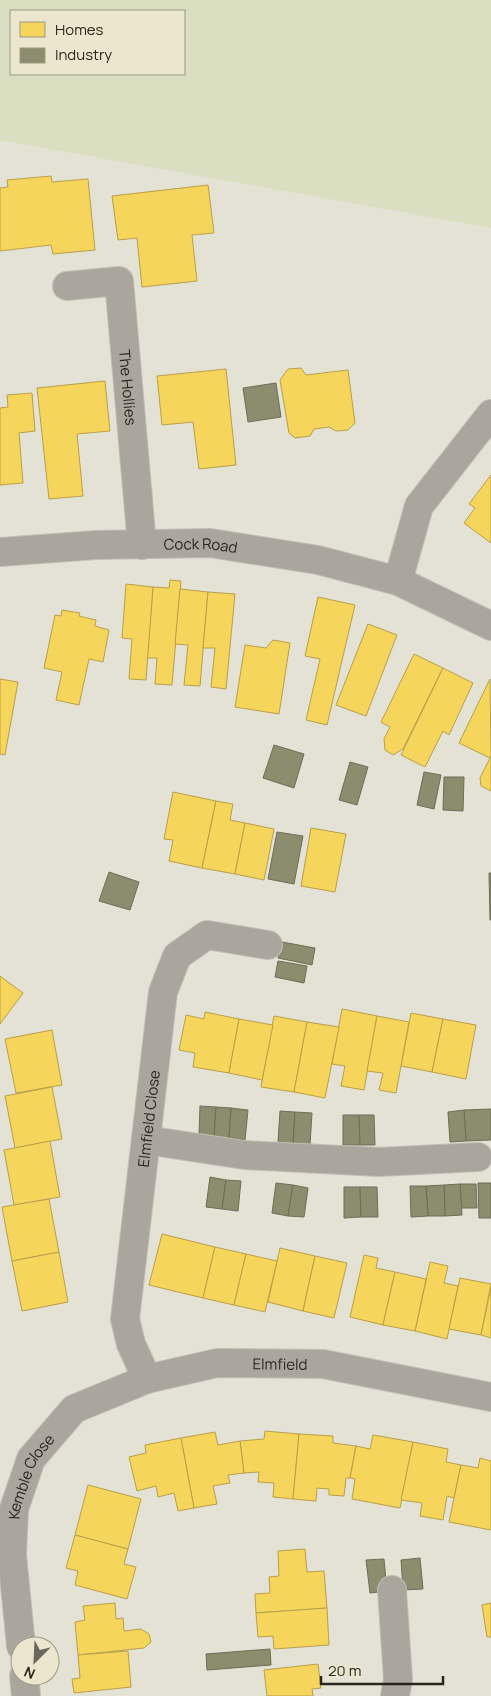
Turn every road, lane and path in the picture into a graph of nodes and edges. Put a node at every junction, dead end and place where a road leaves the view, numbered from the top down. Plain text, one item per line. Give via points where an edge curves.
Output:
1 (67, 286) dead end
2 (491, 414) edge
3 (142, 544) junction
4 (0, 552) edge
5 (398, 581) junction
6 (491, 626) edge
7 (268, 945) dead end
8 (146, 1140) junction
9 (478, 1157) dead end
10 (147, 1379) junction
11 (491, 1397) edge
12 (74, 1409) joint
13 (392, 1590) dead end
14 (20, 1636) edge
15 (395, 1696) edge

1 - 3 street, The Hollies via 119,281
2 - 5 street via 419,506
3 - 4 street, Cock Road
3 - 5 street, Cock Road via 210,543 318,560
5 - 6 street, Cock Road
7 - 8 street, Elmfield Close via 207,934 177,956 163,992
8 - 9 street via 244,1155 380,1162
8 - 10 street, Elmfield Close via 125,1319
10 - 11 street, Elmfield via 217,1363 323,1364
10 - 12 street, Elmfield
12 - 14 street, Kemble Close via 31,1459 14,1510 12,1554
13 - 15 street via 398,1679

